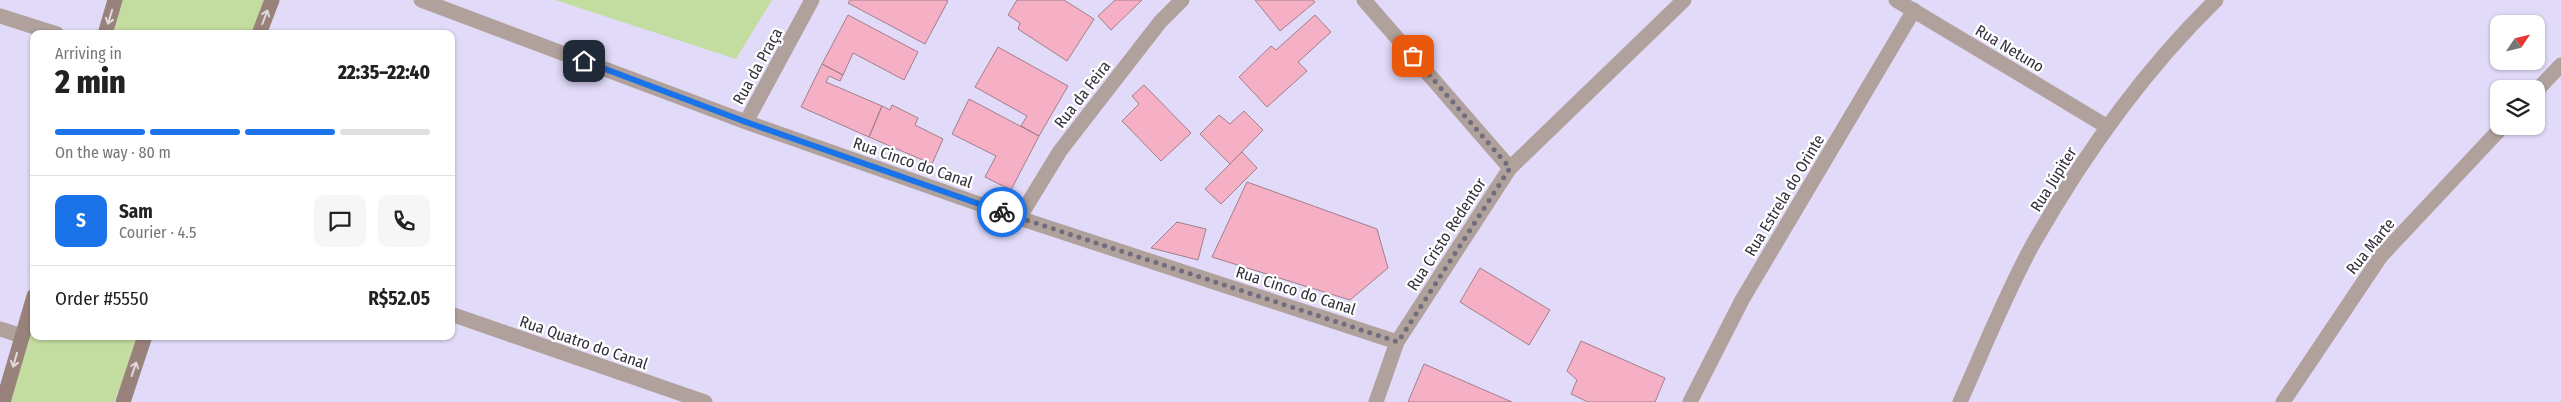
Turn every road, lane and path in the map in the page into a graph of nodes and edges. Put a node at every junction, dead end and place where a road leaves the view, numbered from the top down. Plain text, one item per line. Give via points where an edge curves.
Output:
1 (116, 0) edge
2 (272, 0) edge
3 (421, 0) edge
4 (812, 0) edge
5 (1182, 0) edge
6 (1364, 0) edge
7 (1684, 0) edge
8 (1896, 0) edge
9 (2216, 0) edge
10 (1914, 10) junction
11 (0, 16) edge
12 (44, 30) edge
13 (106, 30) edge
14 (261, 30) edge
15 (2561, 65) edge
16 (2545, 82) edge
17 (746, 122) junction
18 (2106, 126) junction
19 (2495, 135) edge
20 (1510, 168) junction
21 (1019, 218) junction
22 (30, 309) edge
23 (455, 315) edge
24 (0, 329) edge
25 (22, 336) junction
26 (144, 340) edge
27 (1398, 342) junction
28 (3, 402) edge
29 (123, 402) edge
30 (705, 402) edge
31 (1376, 402) edge
32 (1690, 402) edge
33 (1960, 402) edge
34 (2283, 402) edge

1 -> 13 street
14 -> 2 street
3 - 17 street, Rua Cinco do Canal
4 - 17 street, Rua da Praça
5 - 21 street, Rua da Feira via 1160,22 1060,151
6 - 20 street
7 - 20 street, Rua Cristo Redentor
8 - 10 street, Rua Netuno
9 - 18 street, Rua Júpiter via 2190,25
10 - 18 street, Rua Netuno
10 - 32 street, Rua Estrela do Orinte via 1742,300
11 - 12 street
15 - 16 street
17 - 21 street, Rua Cinco do Canal
18 - 33 street, Rua Júpiter via 2032,245
19 - 34 street, Rua Marte via 2381,256
20 - 27 street, Rua Cristo Redentor
21 - 27 street, Rua Cinco do Canal
22 - 25 street
23 - 30 street, Rua Quatro do Canal
24 - 25 street
25 -> 28 street
29 -> 26 street
27 - 31 street, Rua Cristo Redentor

